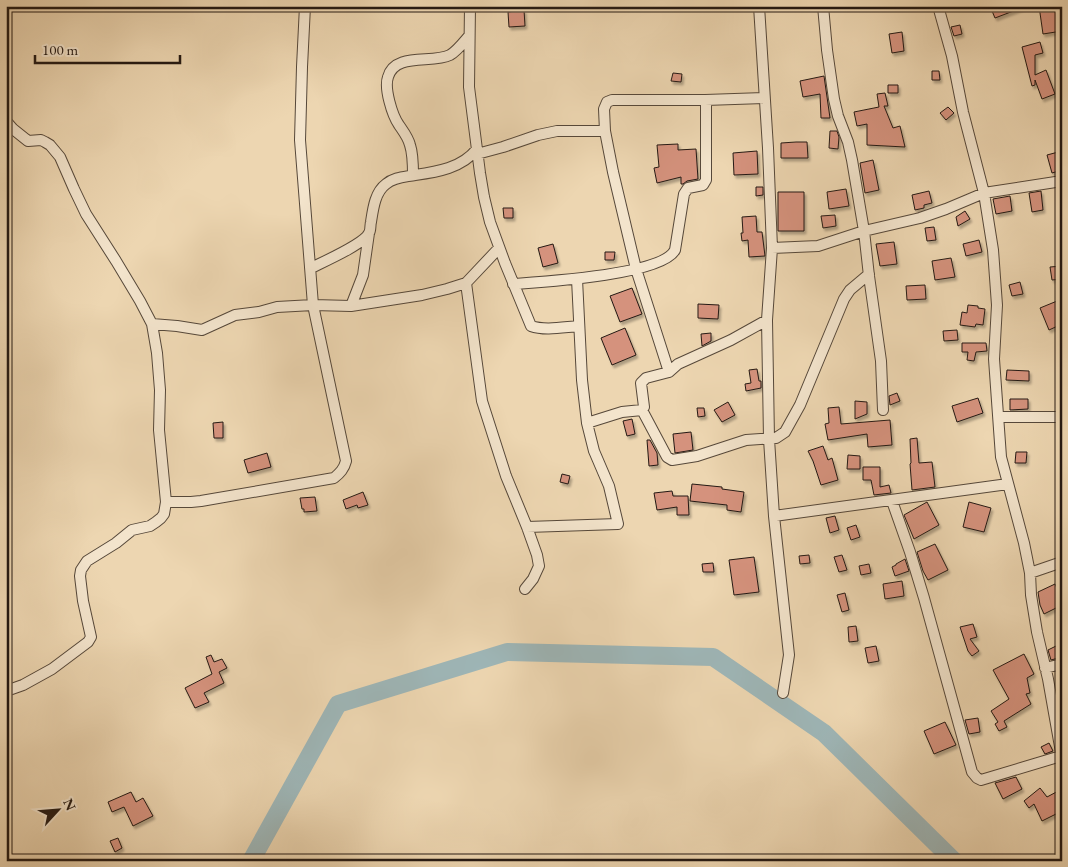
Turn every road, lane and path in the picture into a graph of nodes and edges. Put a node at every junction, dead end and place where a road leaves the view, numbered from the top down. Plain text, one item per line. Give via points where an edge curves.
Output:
1 (305, 6) edge
2 (470, 6) edge
3 (759, 6) edge
4 (823, 6) edge
5 (938, 6) edge
6 (469, 36) junction
7 (764, 98) junction
8 (706, 100) junction
9 (6, 122) edge
10 (605, 131) junction
11 (477, 152) junction
12 (413, 175) junction
13 (1062, 181) edge
14 (984, 193) junction
15 (864, 232) junction
16 (369, 233) junction
17 (499, 248) junction
18 (772, 248) junction
19 (311, 268) junction
20 (636, 269) junction
21 (868, 274) junction
22 (577, 278) junction
23 (466, 283) junction
24 (513, 284) junction
25 (313, 305) junction
26 (351, 306) junction
27 (767, 320) junction
28 (152, 324) junction
29 (579, 326) junction
30 (669, 372) junction
31 (642, 410) junction
32 (883, 410) dead end
33 (999, 417) junction
34 (1062, 417) edge
35 (587, 423) junction
36 (770, 439) junction
37 (1008, 484) junction
38 (892, 501) junction
39 (166, 502) junction
40 (774, 516) junction
41 (527, 527) junction
42 (1062, 562) edge
43 (1030, 573) junction
44 (525, 589) dead end
45 (1062, 664) edge
46 (1045, 668) junction
47 (6, 691) edge
48 (783, 693) dead end
49 (1061, 757) edge

1 - 19 street via 300,140
2 - 6 street
3 - 7 street
4 - 15 street via 834,99 848,142
5 - 14 street
6 - 11 street via 469,87
6 - 12 street via 450,54 405,61 392,69 387,77 392,111 411,146
7 - 8 street
7 - 18 street
8 - 10 street via 612,100 604,109
8 - 20 street via 706,180 703,185 688,188 684,194 674,252
9 - 28 street via 28,141 47,143 60,157 86,214
10 - 11 street via 557,131
10 - 20 street
11 - 12 street via 457,165
11 - 17 street via 487,213
12 - 16 street via 384,185 375,202
13 - 14 street
14 - 15 street via 920,218
14 - 33 street via 997,305 994,359
15 - 18 street via 818,246
15 - 21 street
16 - 19 street via 359,243
16 - 26 street via 363,276
17 - 23 street
17 - 24 street
18 - 27 street
19 - 25 street
20 - 22 street
20 - 30 street
21 - 32 street via 881,361
21 - 36 street via 844,299 785,432
22 - 24 street
22 - 29 street
23 - 26 street
23 - 41 street via 482,401 506,476
24 - 29 street via 530,326
25 - 26 street
25 - 28 street via 235,315 202,330
25 - 39 street via 346,461 341,472 334,478 213,499
27 - 30 street via 678,364
27 - 36 street
28 - 39 street via 160,390 159,430
29 - 35 street
30 - 31 street via 643,380
31 - 35 street via 622,412
31 - 36 street via 671,460 697,456 746,440
33 - 34 street
33 - 37 street via 1001,457
35 - 41 street via 594,451 609,486 618,524
36 - 40 street
37 - 38 street
37 - 43 street
38 - 40 street
38 - 49 street via 924,598 972,772 981,780
39 - 47 street via 164,514 156,522 132,530 84,564 80,576 91,637 88,642 52,669
40 - 48 street via 789,655
41 - 44 street via 539,566
42 - 43 street
43 - 46 street via 1035,623
45 - 46 street
46 - 49 street

